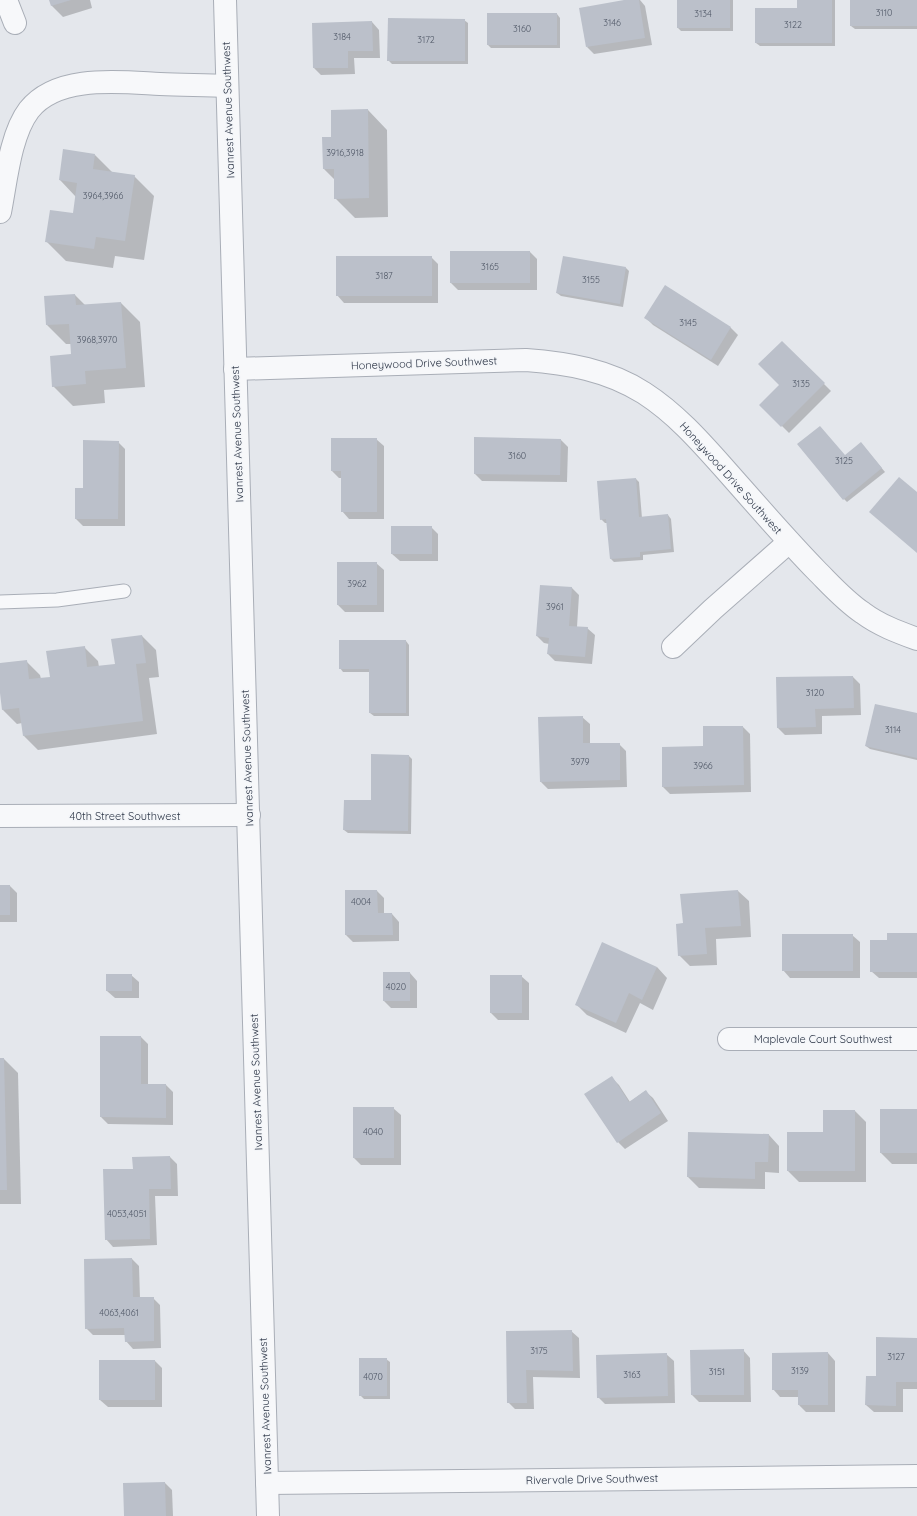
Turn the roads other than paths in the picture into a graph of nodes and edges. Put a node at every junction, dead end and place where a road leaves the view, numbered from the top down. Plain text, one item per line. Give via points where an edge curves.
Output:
1 (6, 0) edge
2 (225, 0) edge
3 (15, 23) dead end
4 (227, 86) junction
5 (0, 212) edge
6 (235, 369) junction
7 (789, 542) junction
8 (124, 591) dead end
9 (0, 602) edge
10 (917, 639) edge
11 (674, 647) dead end
12 (249, 815) junction
13 (0, 816) edge
14 (729, 1039) dead end
15 (917, 1039) edge
16 (917, 1476) edge
17 (267, 1483) junction
18 (268, 1516) edge

1 - 3 street
2 - 4 street, Ivanrest Avenue Southwest
4 - 5 street via 107,82 68,86 40,99 29,110 17,134
4 - 6 street, Ivanrest Avenue Southwest
6 - 7 street, Honeywood Drive Southwest via 526,360 563,363 607,375 643,392 677,418
6 - 12 street, Ivanrest Avenue Southwest
7 - 10 street, Honeywood Drive Southwest via 847,602 879,623
7 - 11 street
8 - 9 lane via 57,600
12 - 13 street, 40th Street Southwest
12 - 17 street, Ivanrest Avenue Southwest
14 - 15 street, Maplevale Court Southwest
16 - 17 street, Rivervale Drive Southwest
17 - 18 street, Ivanrest Avenue Southwest

